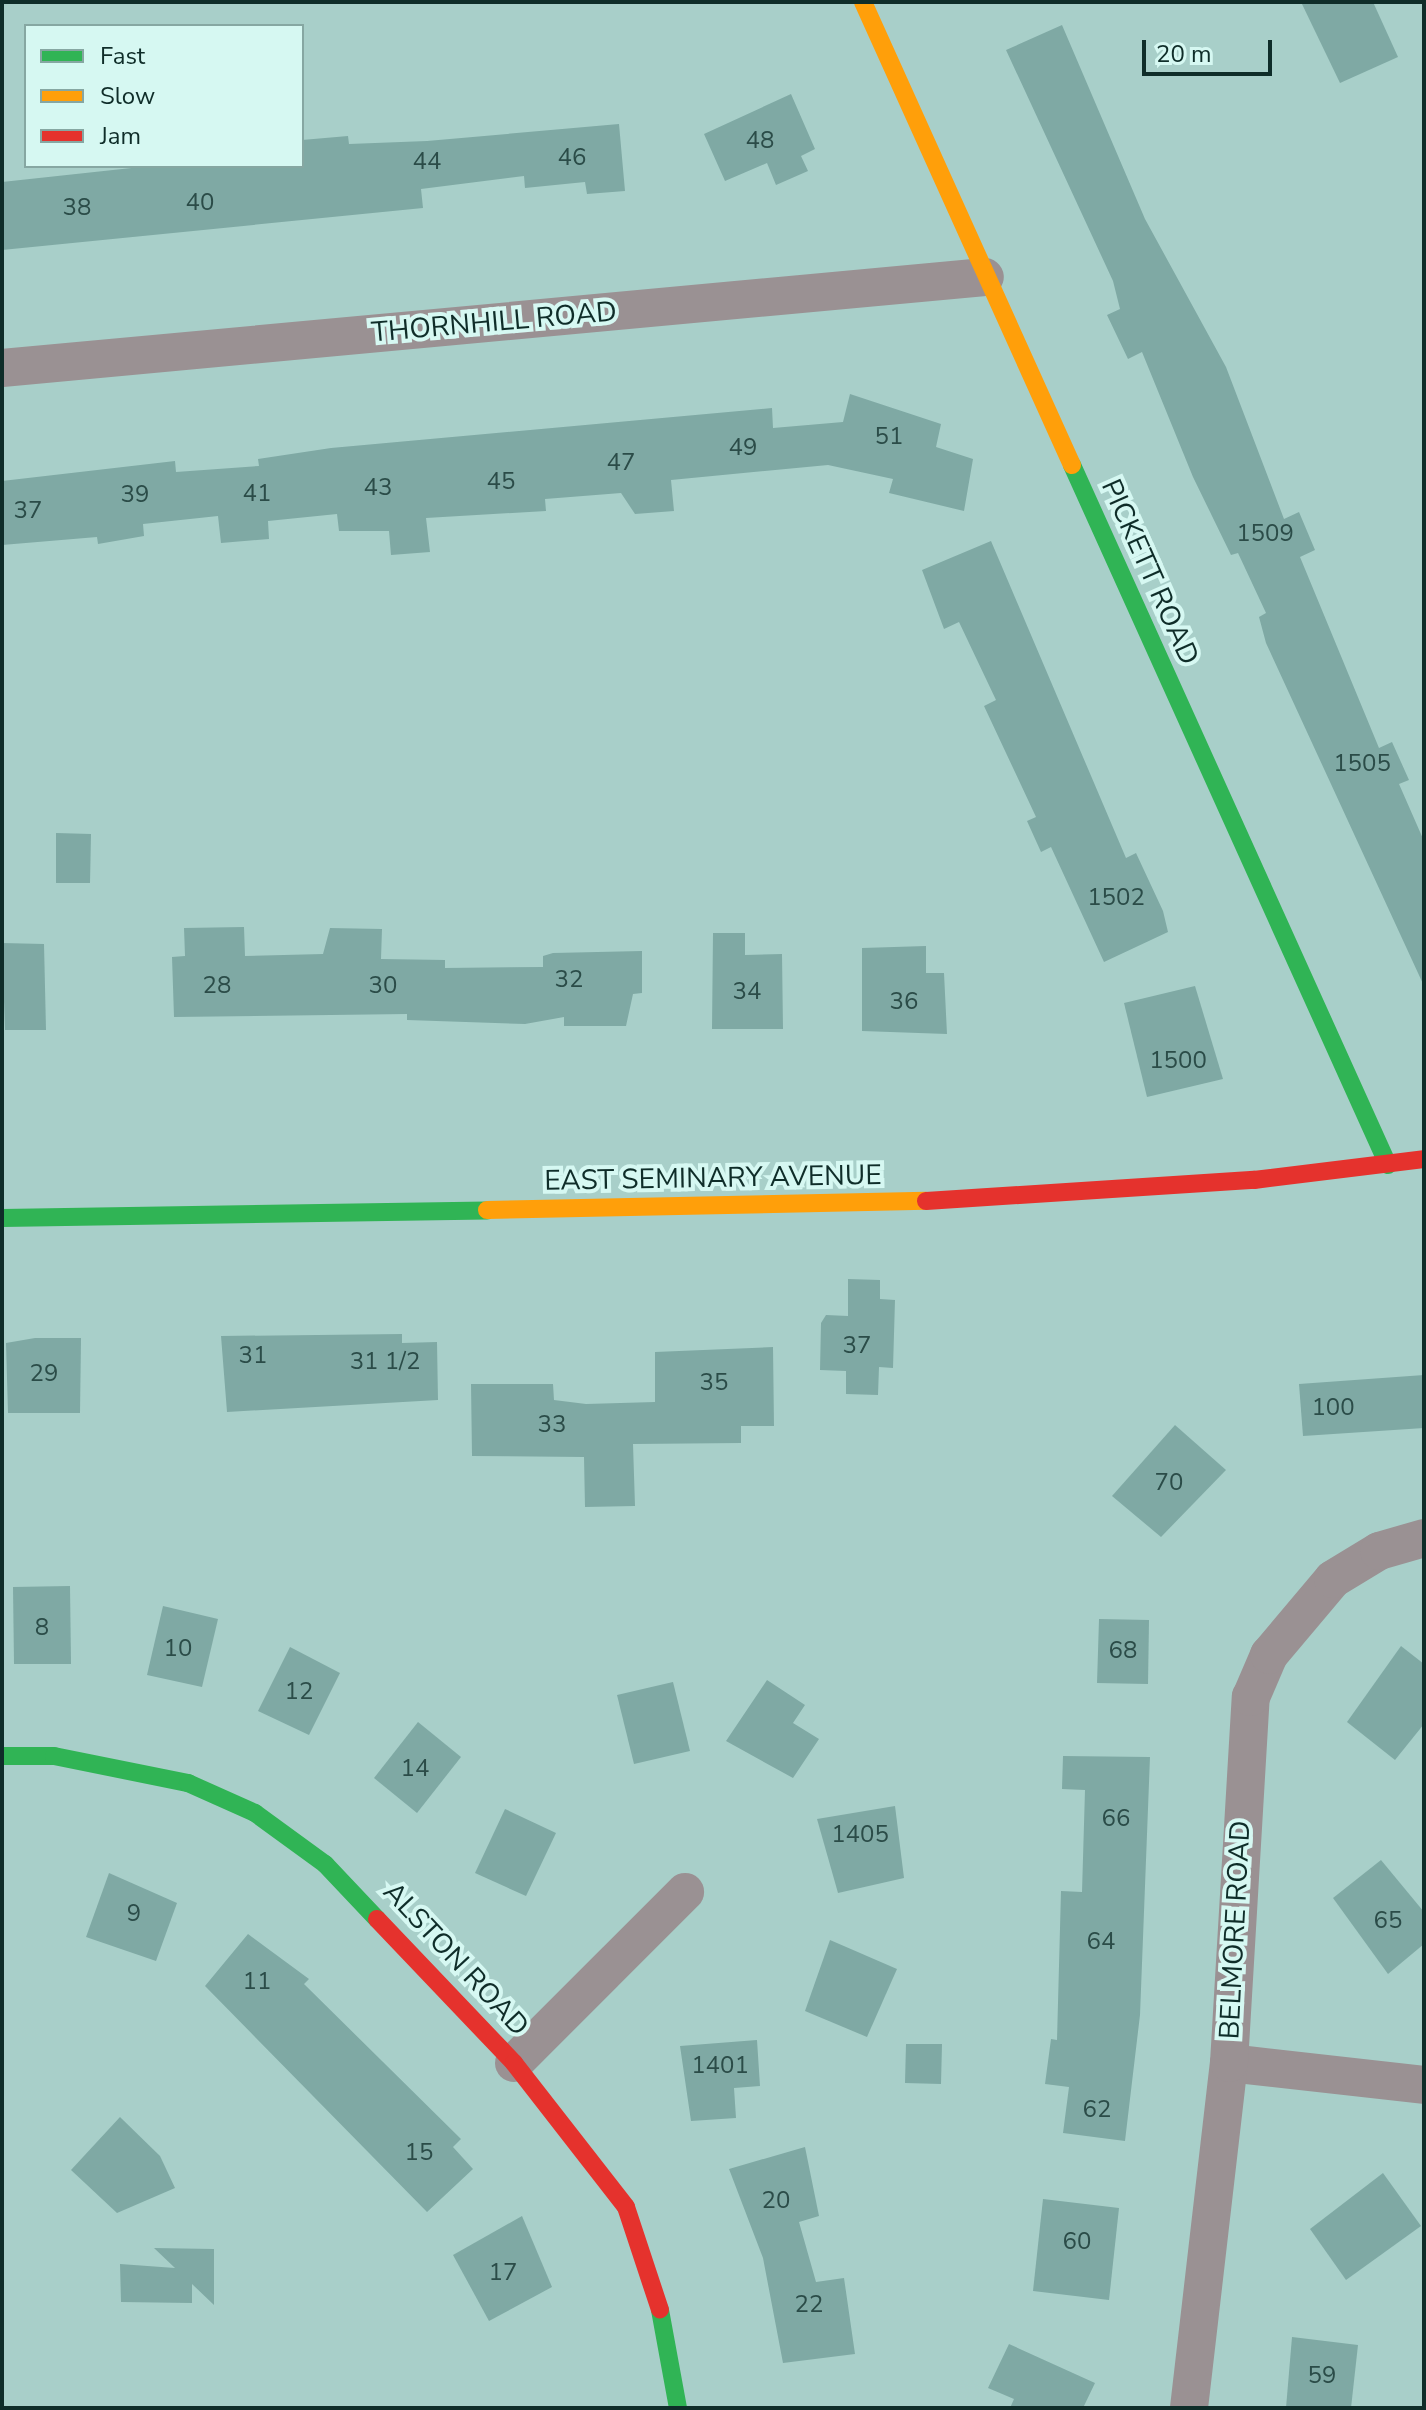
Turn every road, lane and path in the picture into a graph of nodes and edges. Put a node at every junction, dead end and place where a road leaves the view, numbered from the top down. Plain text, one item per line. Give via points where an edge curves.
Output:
1 (863, 2) edge
2 (985, 277) junction
3 (2, 368) edge
4 (1424, 1159) edge
5 (1388, 1165) junction
6 (2, 1218) edge
7 (1424, 1538) edge
8 (2, 1756) edge
9 (685, 1892) dead end
10 (514, 2063) junction
11 (1229, 2063) junction
12 (1424, 2085) edge
13 (678, 2408) edge
14 (1189, 2408) edge

1 - 2 street, PICKETT ROAD
2 - 3 street, THORNHILL ROAD
2 - 5 street, PICKETT ROAD
4 - 5 street, EAST SEMINARY AVENUE
5 - 6 street, EAST SEMINARY AVENUE via 897,1203
7 - 11 street, BELMORE ROAD via 1379,1551 1333,1579 1269,1655 1251,1697
8 - 10 street, ALSTON ROAD via 119,1766 188,1783 255,1813 334,1873
9 - 10 street
10 - 13 street, ALSTON ROAD via 626,2207 665,2324
11 - 12 street
11 - 14 street, BELMORE ROAD

